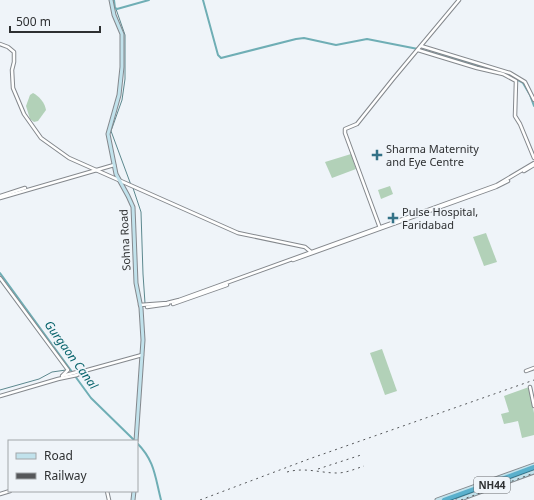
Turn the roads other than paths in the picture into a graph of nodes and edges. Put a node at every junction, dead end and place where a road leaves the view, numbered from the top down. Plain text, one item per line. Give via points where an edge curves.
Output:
1 (111, 0) edge
2 (459, 0) edge
3 (0, 44) edge
4 (419, 48) junction
5 (534, 100) edge
6 (534, 158) edge
7 (114, 164) junction
8 (534, 164) edge
9 (96, 170) junction
10 (119, 180) junction
11 (0, 197) edge
12 (380, 228) junction
13 (311, 253) junction
14 (0, 278) edge
15 (142, 306) junction
16 (142, 355) junction
17 (534, 368) edge
18 (526, 371) dead end
19 (62, 377) junction
20 (530, 386) dead end
21 (0, 396) edge
22 (534, 406) edge
23 (136, 440) edge
24 (534, 468) edge
25 (478, 485) junction
26 (466, 492) junction
27 (437, 500) edge
28 (444, 500) edge
29 (451, 500) edge
30 (458, 500) edge

1 - 7 main road, Sohna Road via 122,36 121,84 108,134
2 - 4 street
3 - 9 street via 14,52 13,88 24,114 41,138 71,159
4 - 5 street via 511,73 525,82
4 - 6 street via 502,74 516,81 514,116
4 - 12 street via 357,124 345,129
7 - 9 street
7 - 10 main road, Sohna Road
8 - 12 street via 496,186
9 - 10 street
9 - 11 street
10 - 13 street via 238,232 305,246
10 - 15 main road, Sohna Road via 131,200 134,211 136,284
12 - 13 street
13 - 15 street via 179,300
14 - 19 street via 68,370
15 - 16 main road, Sohna Road
16 - 19 street
16 - 23 main road, Sohna Road
17 - 18 street
19 - 21 street
20 - 22 street
24 - 25 main road
24 - 26 highway, NH44
24 - 29 highway, NH44
24 - 30 main road
25 - 26 highway
25 - 27 main road
26 - 28 highway, NH44

